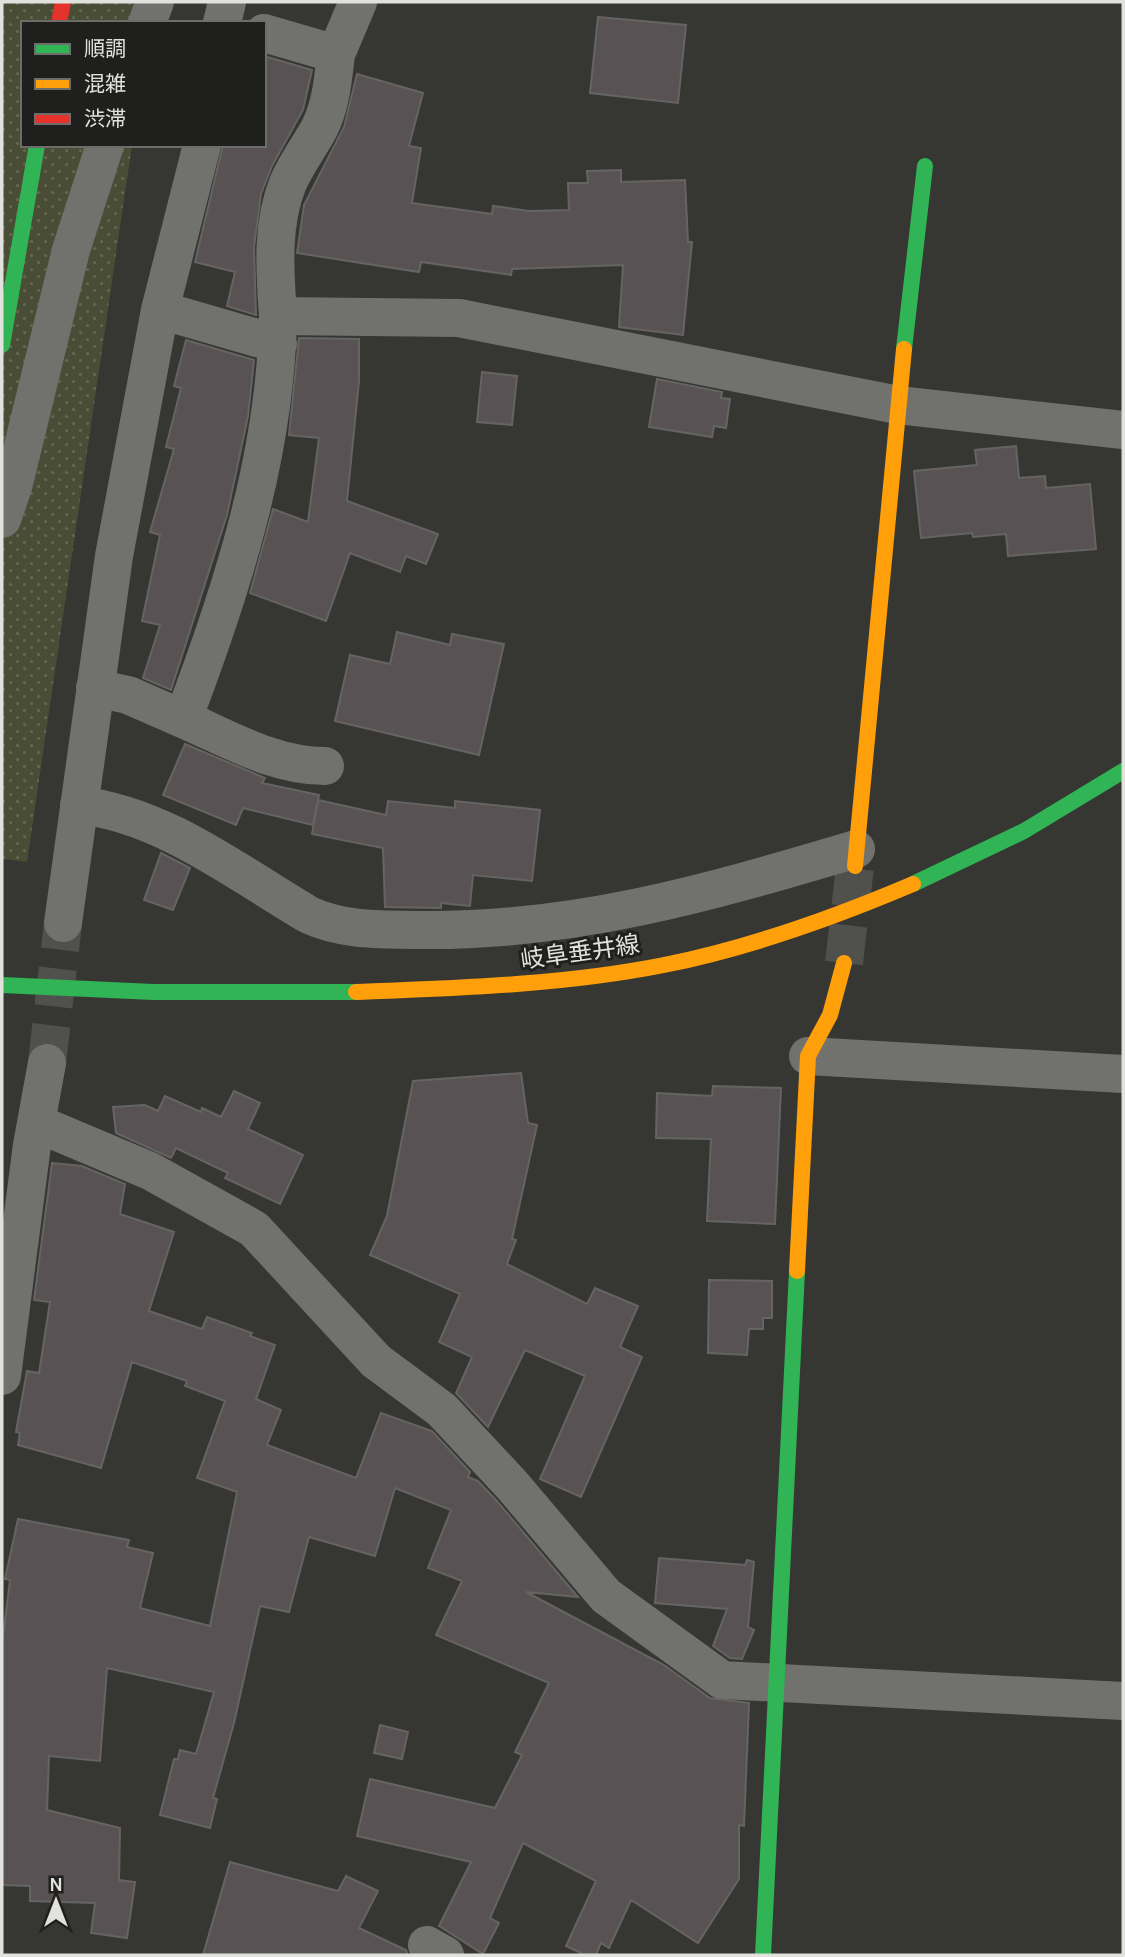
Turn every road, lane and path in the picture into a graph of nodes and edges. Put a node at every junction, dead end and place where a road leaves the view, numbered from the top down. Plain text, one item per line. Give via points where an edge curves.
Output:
1 (63, 2) edge
2 (155, 2) edge
3 (358, 2) edge
4 (59, 21) edge
5 (148, 21) edge
6 (266, 34) edge
7 (335, 54) junction
8 (37, 147) edge
9 (104, 147) edge
10 (201, 147) edge
11 (925, 166) dead end
12 (160, 310) junction
13 (278, 330) junction
14 (2, 345) edge
15 (898, 405) junction
16 (1123, 430) edge
17 (2, 519) edge
18 (95, 688) junction
19 (183, 719) junction
20 (325, 766) dead end
21 (1123, 771) edge
22 (79, 805) junction
23 (856, 857) joint
24 (63, 923) tunnel mouth
25 (844, 963) tunnel mouth
26 (2, 985) edge
27 (808, 1056) junction
28 (47, 1063) tunnel mouth
29 (1123, 1074) edge
30 (36, 1123) junction
31 (2, 1376) edge
32 (775, 1684) junction
33 (1123, 1701) edge
34 (763, 1955) edge

1 - 4 street
2 - 5 street
3 - 7 street
6 - 7 street
7 - 13 street via 332,95 288,183 278,222 274,259
8 - 14 street
9 - 17 street via 71,250
10 - 12 street
11 - 15 street
12 - 13 street
12 - 18 street via 114,556
13 - 15 street via 459,317
13 - 19 street via 257,489 213,640
15 - 16 street
15 - 23 street
18 - 19 street via 128,695
18 - 22 street
19 - 20 street via 260,754
21 - 26 street, 岐阜垂井線 via 1020,835 885,899 798,930 699,957 524,984 443,988 212,995
22 - 23 street via 109,808 148,821 309,915 354,929 464,931 540,926 615,914
22 - 24 street
25 - 27 street via 830,1015
27 - 29 street
27 - 32 street
28 - 30 street
30 - 31 street
30 - 32 street via 150,1171 254,1228 376,1361 442,1410 606,1596 722,1680
32 - 33 street
32 - 34 street

